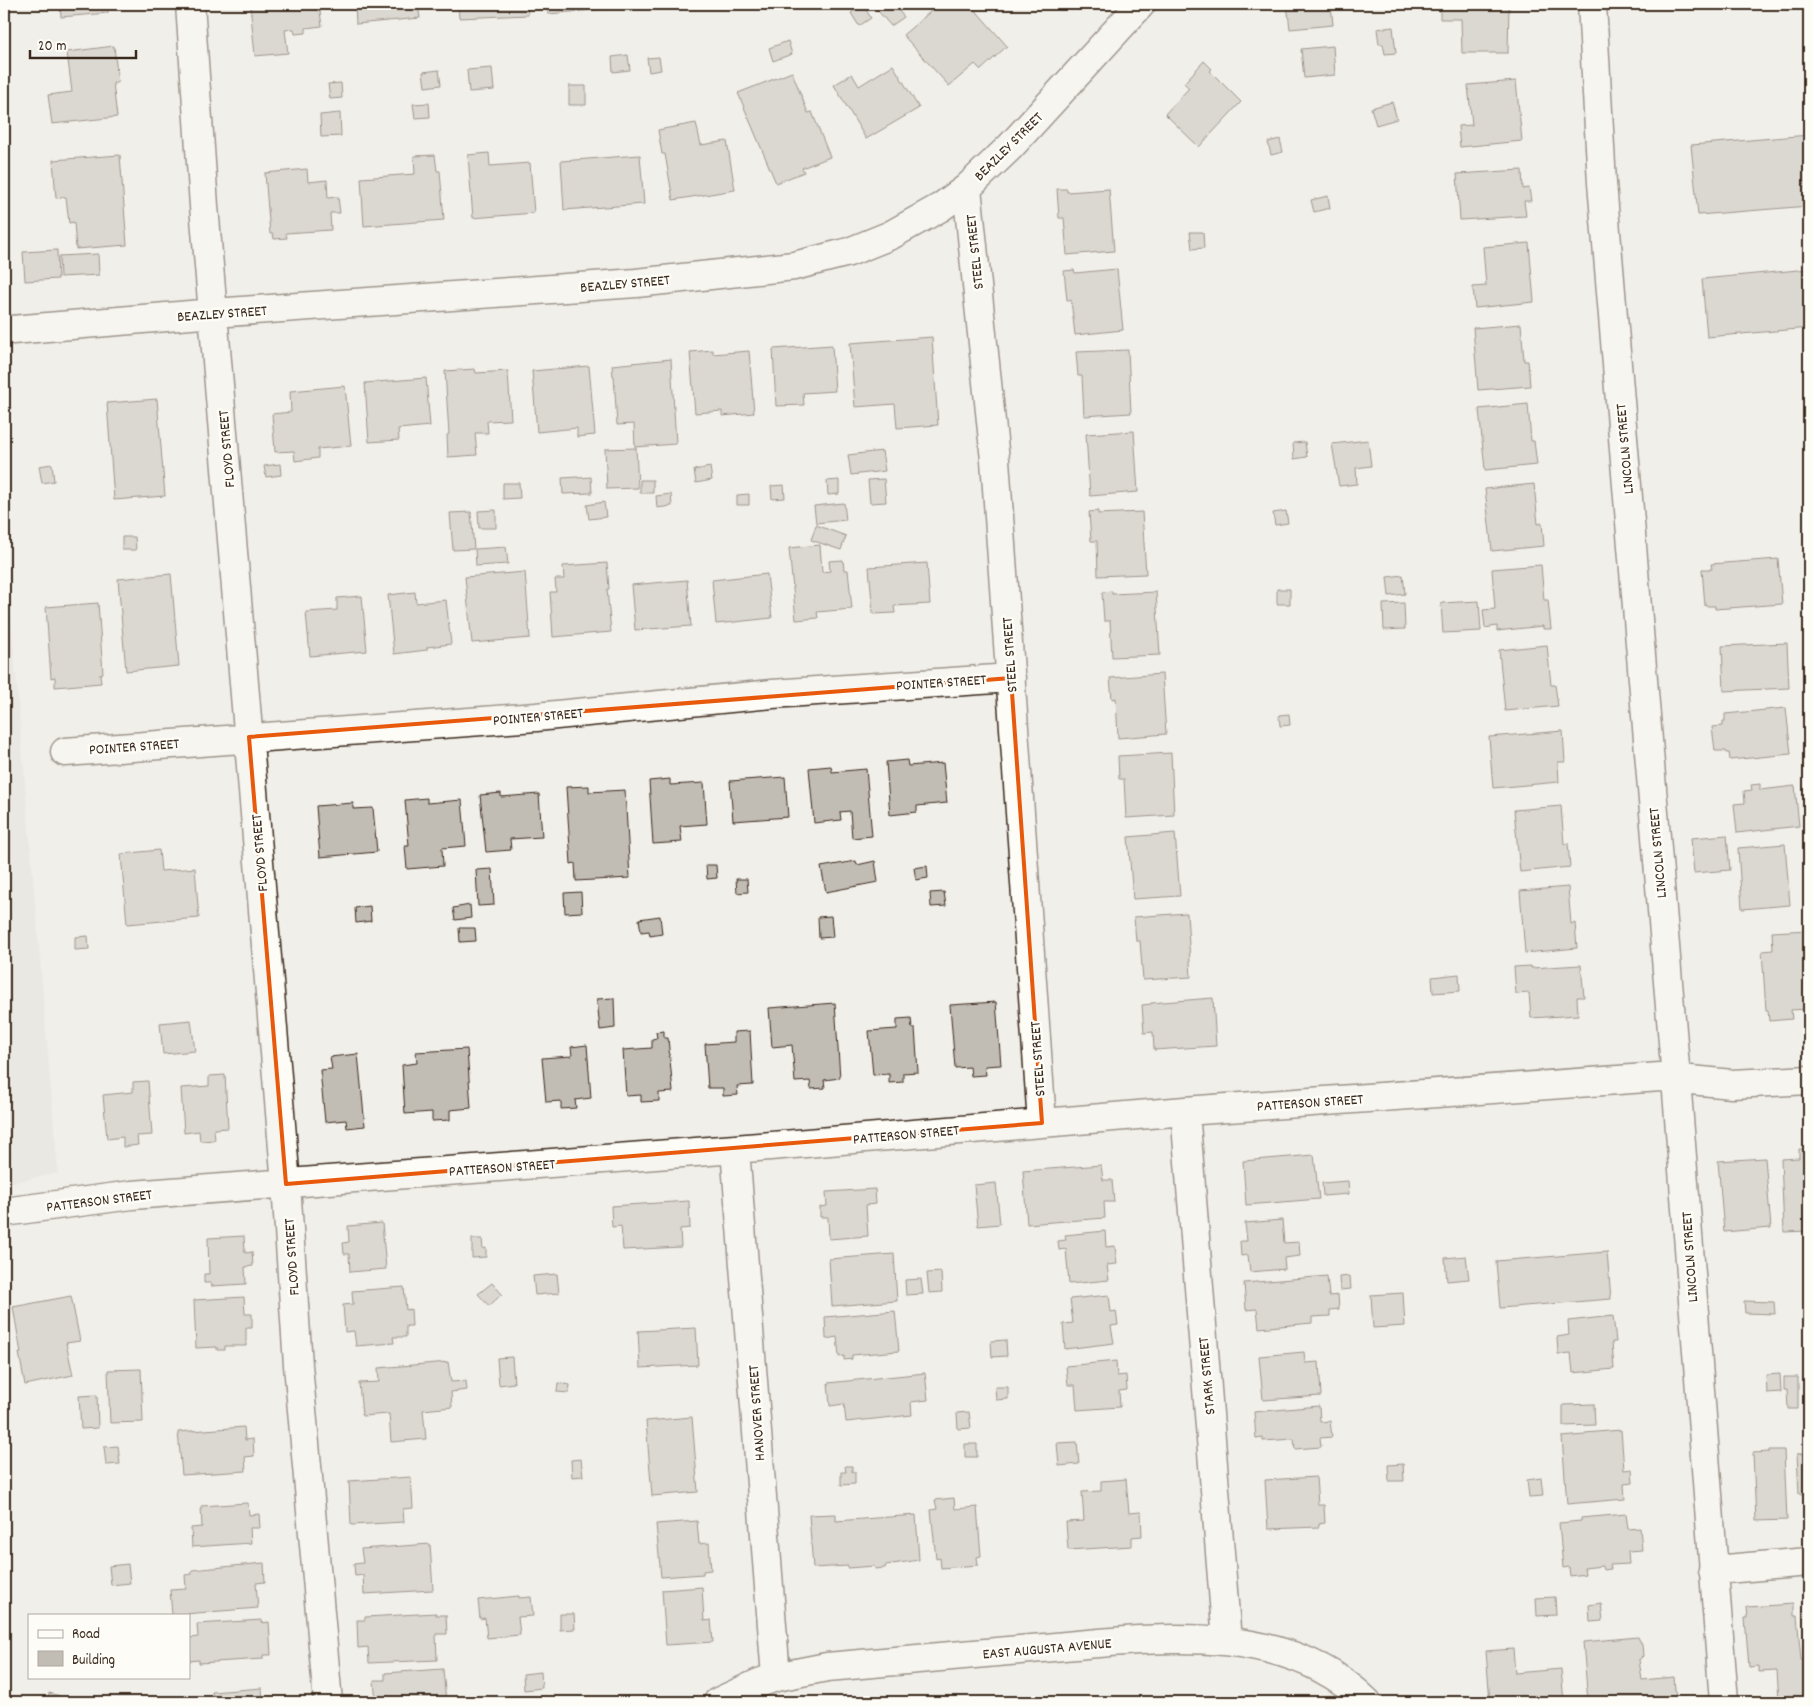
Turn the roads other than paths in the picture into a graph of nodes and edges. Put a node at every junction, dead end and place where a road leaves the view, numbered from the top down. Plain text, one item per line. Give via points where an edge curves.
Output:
1 (190, 4) edge
2 (1141, 4) edge
3 (1592, 4) edge
4 (967, 188) junction
5 (214, 313) junction
6 (12, 330) dead end
7 (1011, 678) junction
8 (250, 737) junction
9 (65, 752) dead end
10 (1676, 1079) junction
11 (1809, 1080) edge
12 (1185, 1111) junction
13 (1042, 1123) junction
14 (735, 1149) junction
15 (286, 1184) junction
16 (4, 1212) edge
17 (1809, 1562) edge
18 (1713, 1570) junction
19 (1227, 1641) junction
20 (776, 1677) junction
21 (328, 1702) edge
22 (718, 1702) edge
23 (1367, 1702) edge
24 (1724, 1702) edge

1 - 5 street, FLOYD STREET
2 - 4 street, BEAZLEY STREET via 1010,148
3 - 10 street, LINCOLN STREET via 1603,193
4 - 5 street, BEAZLEY STREET via 891,235 849,252 794,266 636,282
4 - 7 street, STEEL STREET via 995,460
5 - 6 street, BEAZLEY STREET
5 - 8 street, FLOYD STREET
7 - 8 street, POINTER STREET via 772,694 536,717
7 - 13 street, STEEL STREET
8 - 9 street, POINTER STREET
8 - 15 street, FLOYD STREET
10 - 11 street, PATTERSON STREET via 1732,1084
10 - 12 street, PATTERSON STREET via 1660,1077
10 - 18 street, LINCOLN STREET
12 - 13 street, PATTERSON STREET
12 - 19 street, STARK STREET
13 - 14 street, PATTERSON STREET
14 - 15 street, PATTERSON STREET
14 - 20 street, HANOVER STREET
15 - 16 street, PATTERSON STREET via 132,1195
15 - 21 street, FLOYD STREET via 298,1365
17 - 18 street
18 - 24 street, LINCOLN STREET
19 - 20 street, EAST AUGUSTA AVENUE via 1168,1638 827,1666
19 - 23 street, EAST AUGUSTA AVENUE via 1289,1654 1311,1663
20 - 22 street, EAST AUGUSTA AVENUE

